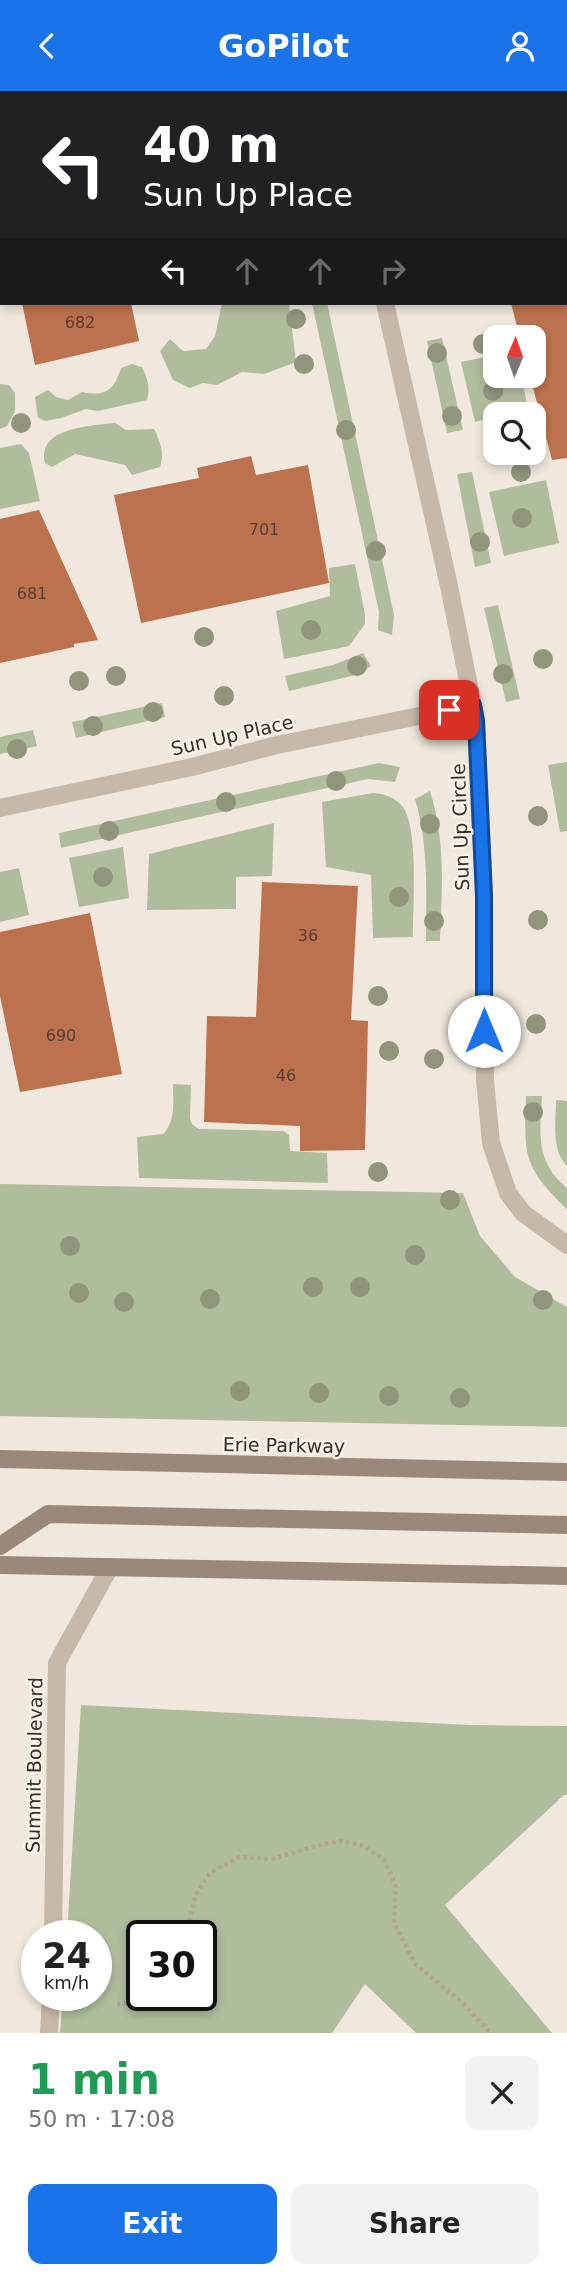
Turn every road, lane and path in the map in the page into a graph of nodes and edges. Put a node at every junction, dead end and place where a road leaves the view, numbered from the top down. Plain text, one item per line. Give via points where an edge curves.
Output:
1 (385, 305) edge
2 (473, 705) junction
3 (0, 807) edge
4 (567, 1245) edge
5 (0, 1459) edge
6 (567, 1472) edge
7 (567, 1524) edge
8 (0, 1546) edge
9 (0, 1565) edge
10 (110, 1567) junction
11 (567, 1576) edge
12 (52, 1920) edge
13 (190, 1920) edge
14 (126, 2003) edge
15 (117, 2004) dead end
16 (50, 2011) edge
17 (49, 2033) edge
18 (490, 2033) edge

1 - 2 street, Sun Up Circle
2 - 3 street, Sun Up Place
2 - 4 street, Sun Up Circle via 491,1143 508,1193 523,1213
5 - 6 main road, Erie Parkway
7 - 8 main road via 48,1514
9 - 10 main road
10 - 11 main road
10 - 12 street, Summit Boulevard via 57,1664
13 - 18 path via 196,1894 210,1873 239,1857 272,1859 342,1841 360,1846 384,1859 396,1886 394,1923 416,1965 462,2002
14 - 15 path
16 - 17 street

